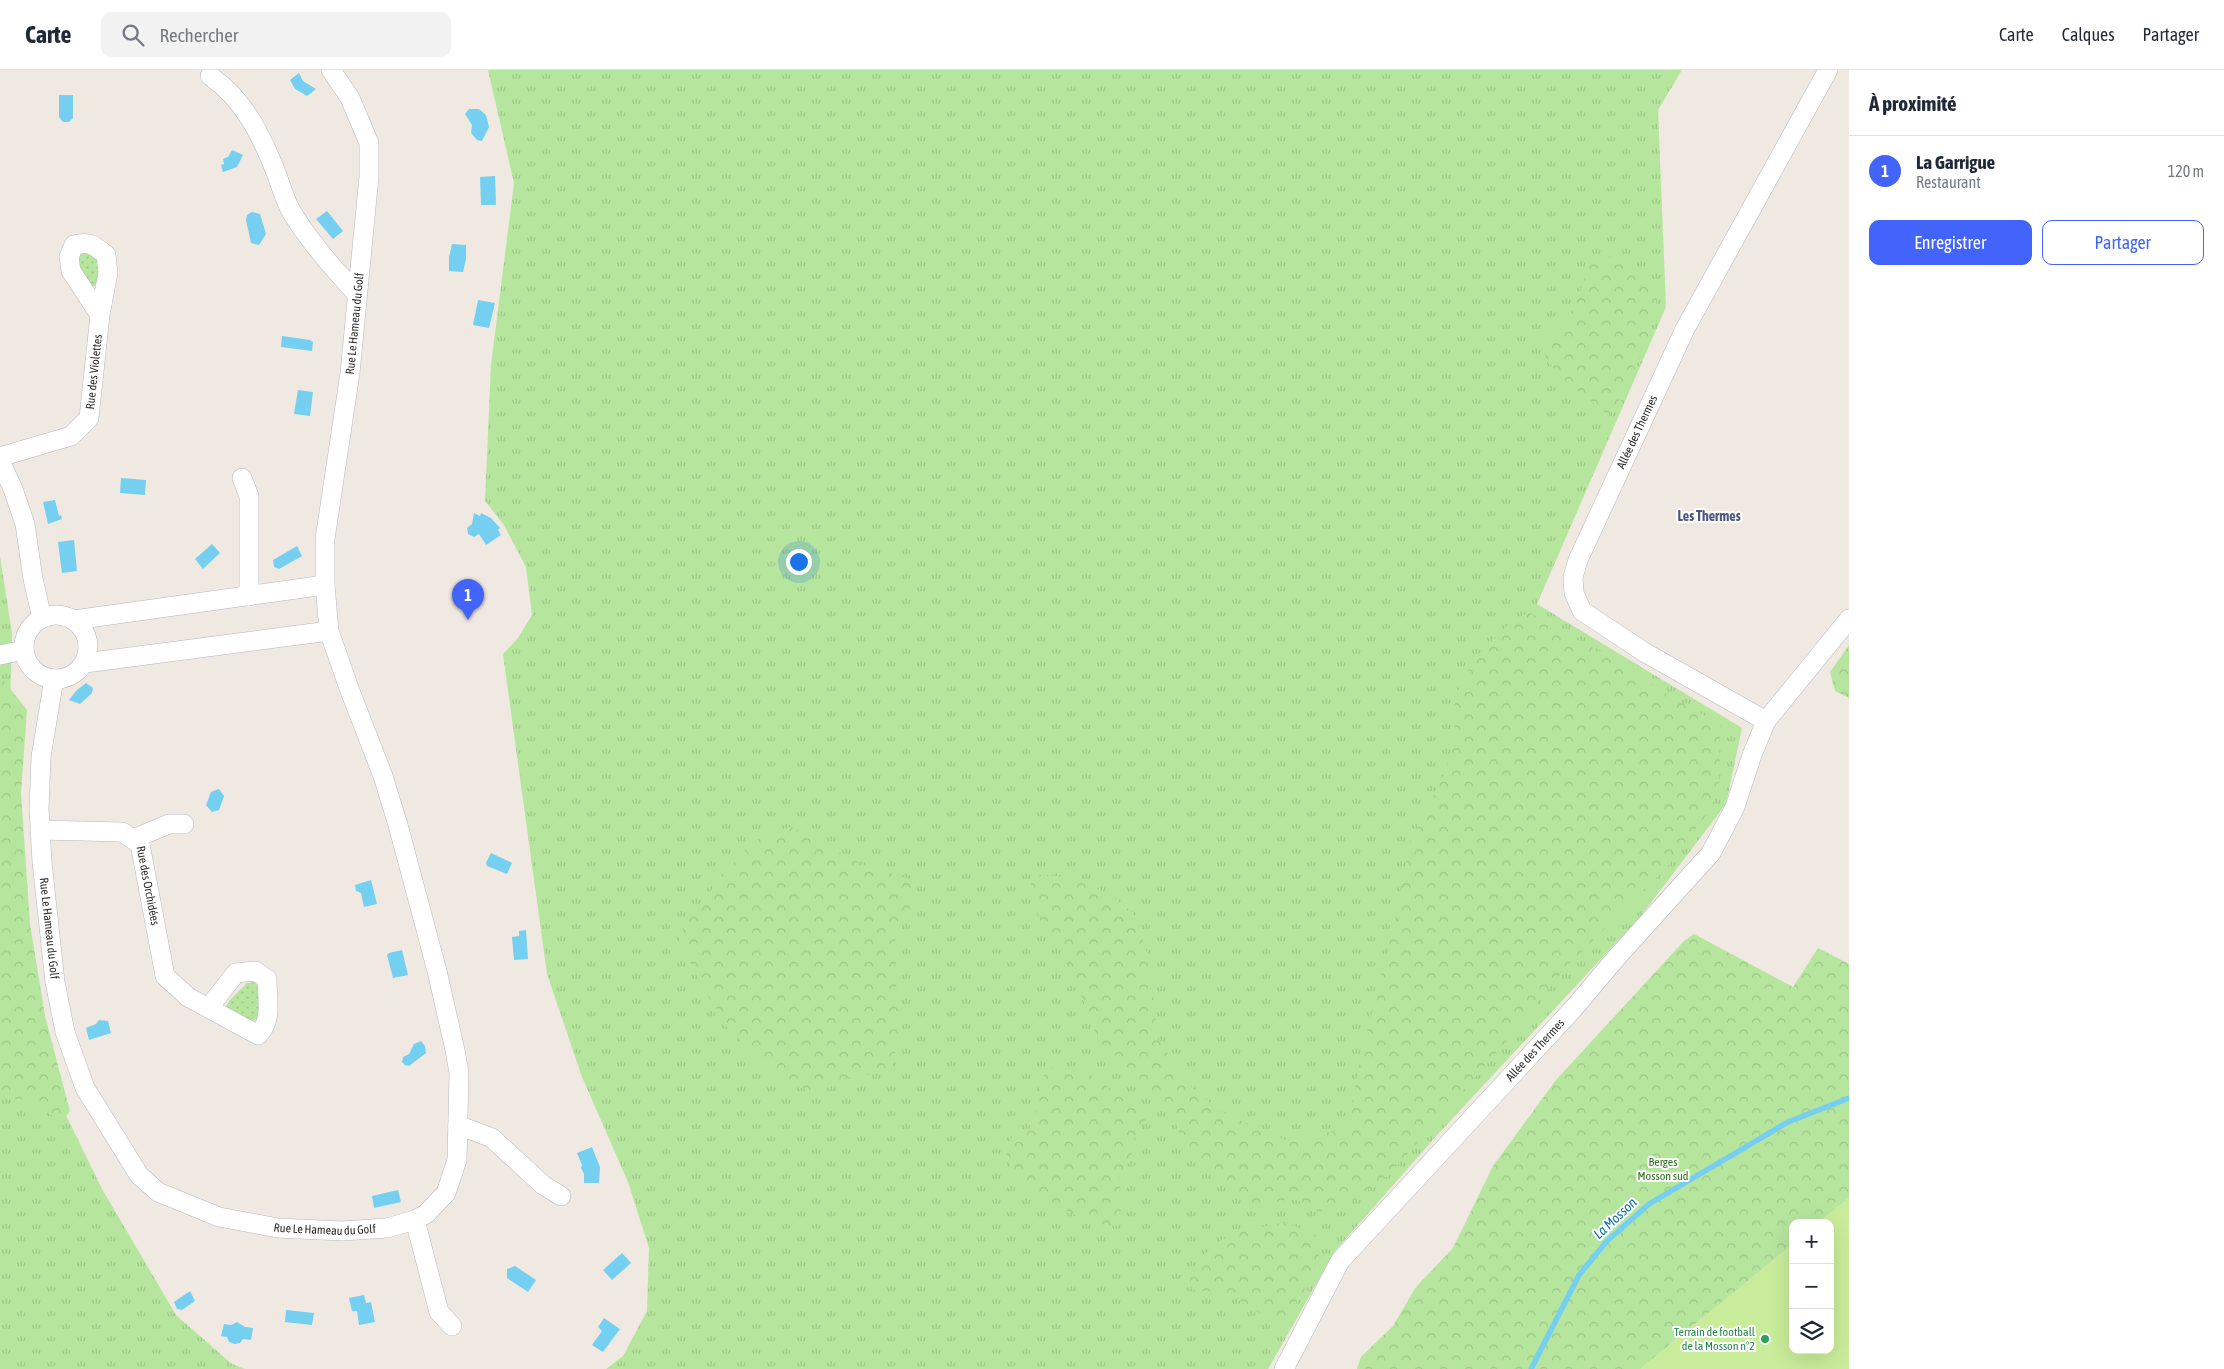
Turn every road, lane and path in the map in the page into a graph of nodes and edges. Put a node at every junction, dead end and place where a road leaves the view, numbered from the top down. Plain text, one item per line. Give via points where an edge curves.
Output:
1 (331, 70) edge
2 (1828, 70) edge
3 (210, 76) dead end
4 (357, 294) junction
5 (100, 315) dead end
6 (0, 459) edge
7 (242, 478) dead end
8 (325, 585) junction
9 (249, 596) junction
10 (42, 618) junction
11 (1849, 619) edge
12 (74, 620) junction
13 (329, 631) junction
14 (24, 650) junction
15 (0, 655) edge
16 (85, 663) junction
17 (54, 679) junction
18 (1766, 721) junction
19 (184, 824) dead end
20 (40, 830) junction
21 (133, 839) junction
22 (209, 1007) dead end
23 (458, 1125) junction
24 (561, 1196) dead end
25 (415, 1220) junction
26 (452, 1326) dead end
27 (1284, 1369) edge

1 - 4 street, Rue Le Hameau du Golf via 350,98 369,142 369,176
2 - 18 street, Allée des Thermes via 1685,329 1573,577 1574,593 1582,611 1644,652
3 - 4 street via 226,86 252,120 290,210 326,260
4 - 8 street, Rue Le Hameau du Golf via 350,373 325,539
5 - 6 street, Rue des Violettes via 88,418 71,436
6 - 10 street via 25,524
7 - 9 street via 249,496
8 - 9 street
8 - 13 street, Rue Le Hameau du Golf
9 - 12 street
10 - 12 street via 58,614
10 - 14 street via 32,626
11 - 18 street, Allée des Thermes
12 - 16 street via 85,632 89,647
13 - 16 street
13 - 23 street, Rue Le Hameau du Golf via 383,776 415,884 456,1050
14 - 15 street
14 - 17 street via 34,670
16 - 17 street via 72,675
17 - 20 street, Rue Le Hameau du Golf via 41,757
18 - 27 street, Allée des Thermes via 1735,806 1711,853 1574,1008 1340,1261
19 - 21 street via 169,824
20 - 21 street, Rue des Orchidées via 122,832
20 - 25 street, Rue Le Hameau du Golf via 55,982 66,1032 85,1088 139,1175 158,1192 219,1217 278,1228 342,1231 387,1228
21 - 22 street, Rue des Orchidées via 140,844 165,976 188,996
23 - 24 street via 492,1138 543,1185
23 - 25 street, Rue Le Hameau du Golf via 456,1160 446,1193 426,1214
25 - 26 street via 439,1312

